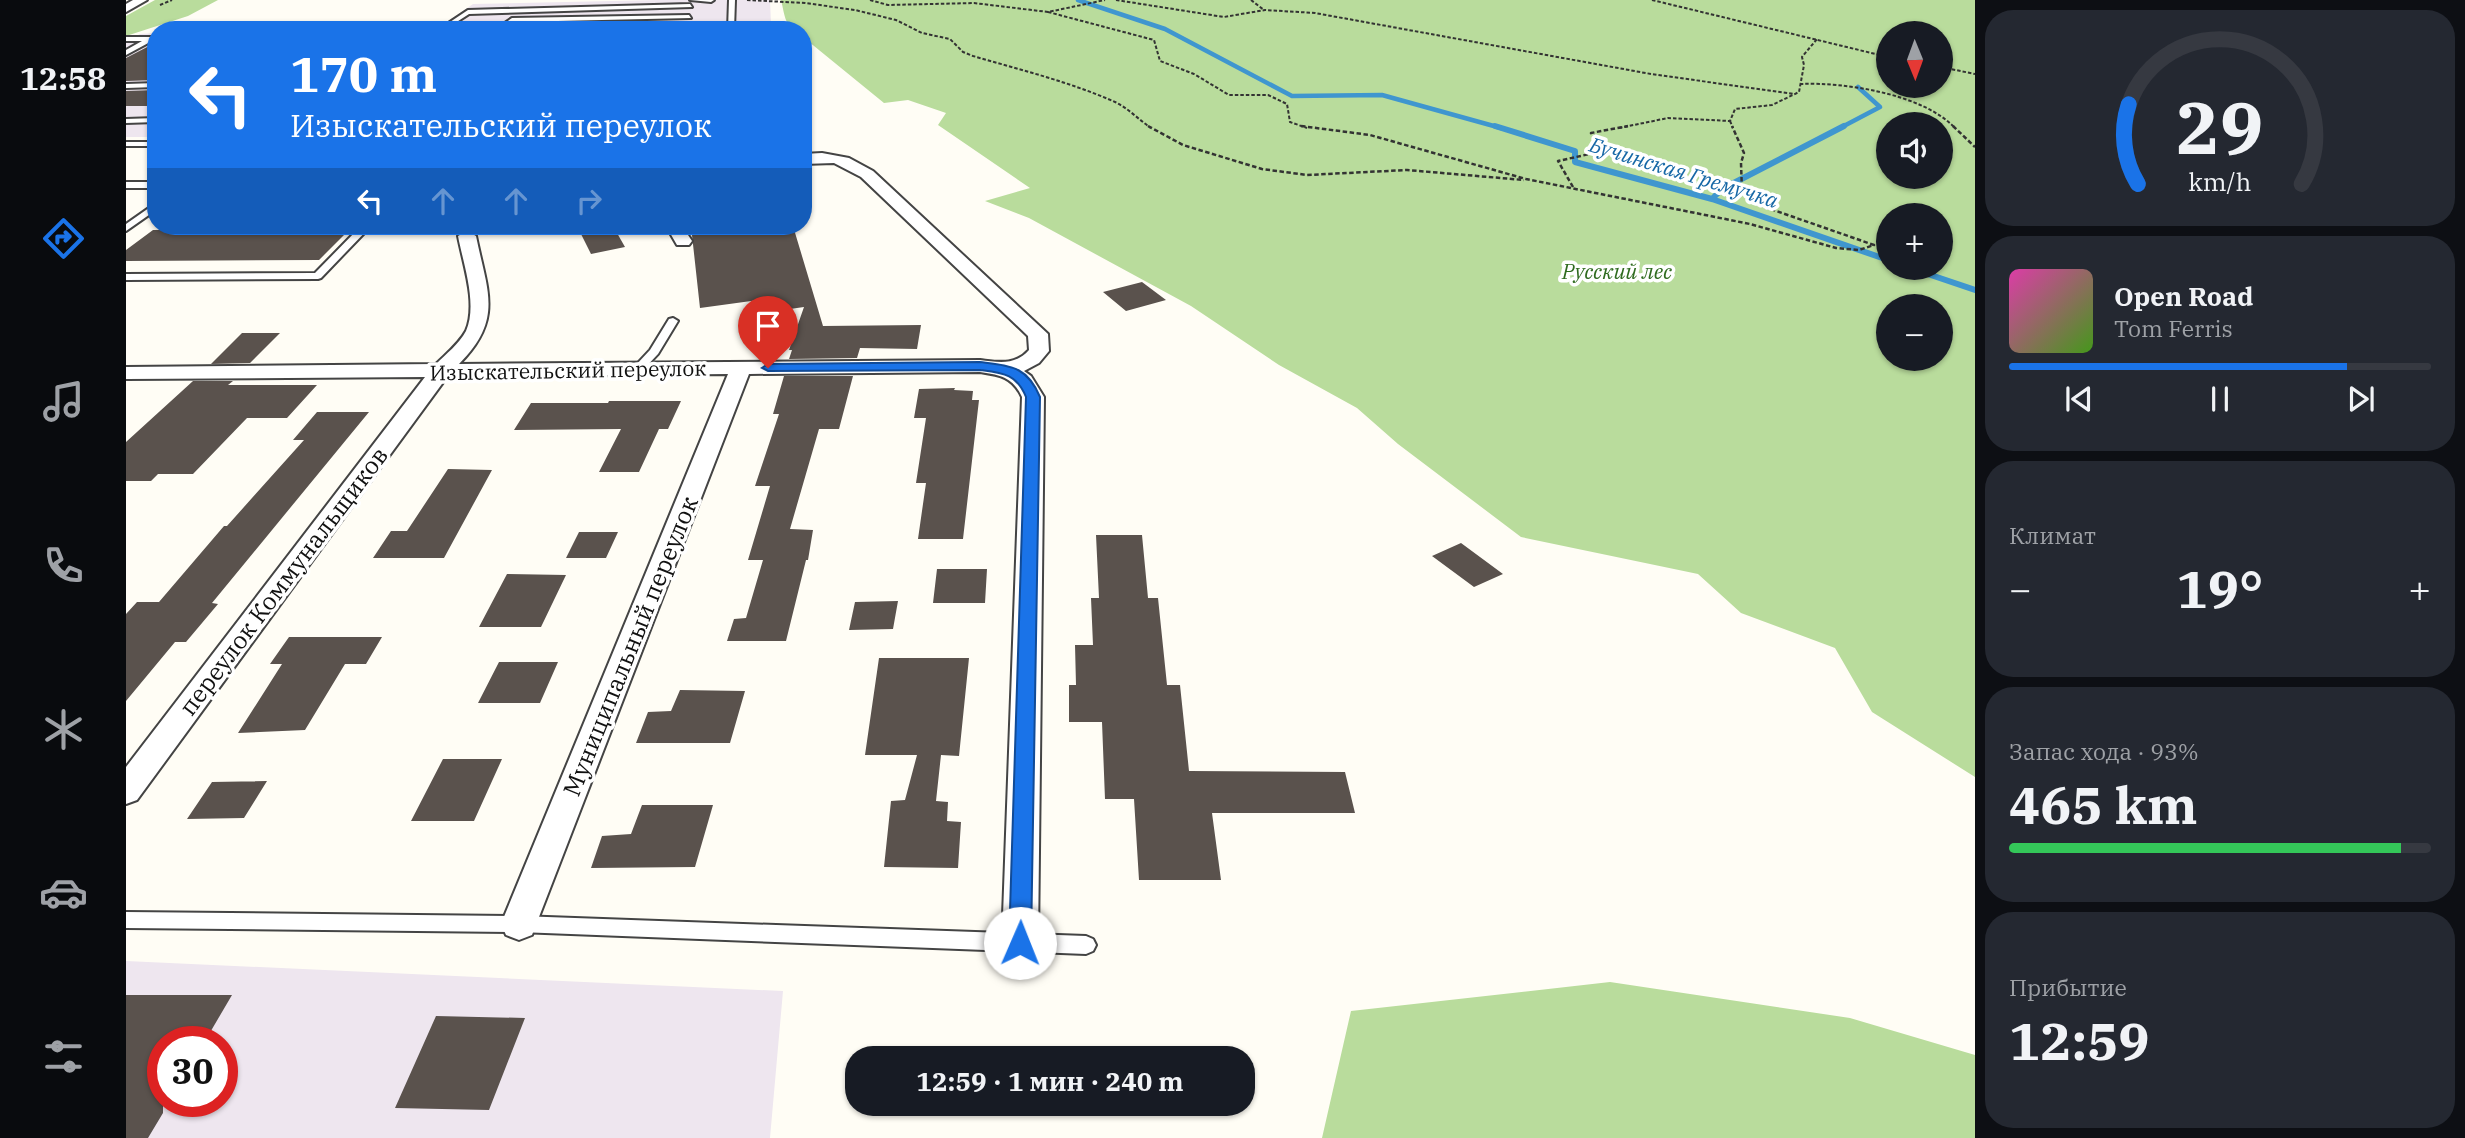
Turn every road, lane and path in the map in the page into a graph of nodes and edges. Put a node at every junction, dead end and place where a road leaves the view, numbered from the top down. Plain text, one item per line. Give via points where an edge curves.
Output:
1 (141, 0) edge
2 (711, 0) edge
3 (732, 0) edge
4 (741, 0) edge
5 (870, 0) edge
6 (1105, 0) edge
7 (1115, 0) edge
8 (1251, 0) edge
9 (1652, 0) edge
10 (692, 2) edge
11 (126, 9) edge
12 (1265, 10) junction
13 (1048, 12) junction
14 (689, 17) junction
15 (455, 21) edge
16 (511, 21) edge
17 (688, 21) edge
18 (731, 21) edge
19 (126, 39) edge
20 (147, 39) edge
21 (1817, 39) junction
22 (147, 42) edge
23 (126, 53) edge
24 (1876, 54) edge
25 (1953, 69) edge
26 (1975, 74) edge
27 (147, 85) edge
28 (1800, 85) junction
29 (126, 86) edge
30 (1794, 94) junction
31 (147, 120) edge
32 (126, 121) edge
33 (1730, 121) junction
34 (126, 144) edge
35 (147, 144) edge
36 (1975, 146) edge
37 (812, 159) edge
38 (1535, 180) junction
39 (126, 185) edge
40 (147, 185) edge
41 (1573, 187) junction
42 (147, 213) edge
43 (126, 228) edge
44 (357, 235) edge
45 (467, 236) dead end
46 (126, 277) edge
47 (673, 321) dead end
48 (639, 368) junction
49 (741, 368) junction
50 (1009, 370) junction
51 (440, 372) junction
52 (135, 373) edge
53 (126, 389) edge
54 (126, 791) edge
55 (126, 920) edge
56 (519, 924) junction
57 (1020, 943) junction
58 (1086, 945) dead end

1 - 11 street
2 - 10 lane
3 - 18 lane
4 - 38 path via 841,6 901,22 922,33 950,38 968,54 1112,101 1183,145 1262,169 1307,175 1407,170
5 - 13 path via 888,5 974,2
6 - 13 path
7 - 12 path via 1224,17
8 - 12 path
9 - 21 path
10 - 14 lane
10 - 15 lane via 468,12
12 - 30 path via 1333,15 1651,74
13 - 38 path via 1154,40 1160,61 1229,95 1268,94 1287,104 1290,122 1370,135
14 - 16 lane
14 - 17 lane
19 - 20 lane
21 - 24 path
21 - 28 path via 1802,57
22 - 23 lane
25 - 26 path
27 - 29 lane
28 - 30 path
28 - 36 path via 1845,87 1938,111
30 - 33 path via 1772,105 1735,109
31 - 32 lane
33 - 41 path via 1668,118 1591,133 1602,143 1603,151 1558,161
33 - 41 path via 1744,153 1742,192 1759,205 1874,246 1836,248 1750,224
34 - 35 lane
37 - 50 street via 844,159 867,174 1038,334 1039,351
38 - 41 path
39 - 40 lane
42 - 43 lane
44 - 46 lane via 318,276
45 - 51 street, переулок Коммунальщиков via 478,324
47 - 48 lane
48 - 49 street, Изыскательский переулок
48 - 51 street, Изыскательский переулок
49 - 50 street, Изыскательский переулок via 980,366
49 - 56 street, Муниципальный переулок
50 - 57 street via 1026,381 1033,397
51 - 52 street, Изыскательский переулок
51 - 54 street, переулок Коммунальщиков
52 - 53 street
55 - 56 lane
56 - 57 lane
57 - 58 lane

